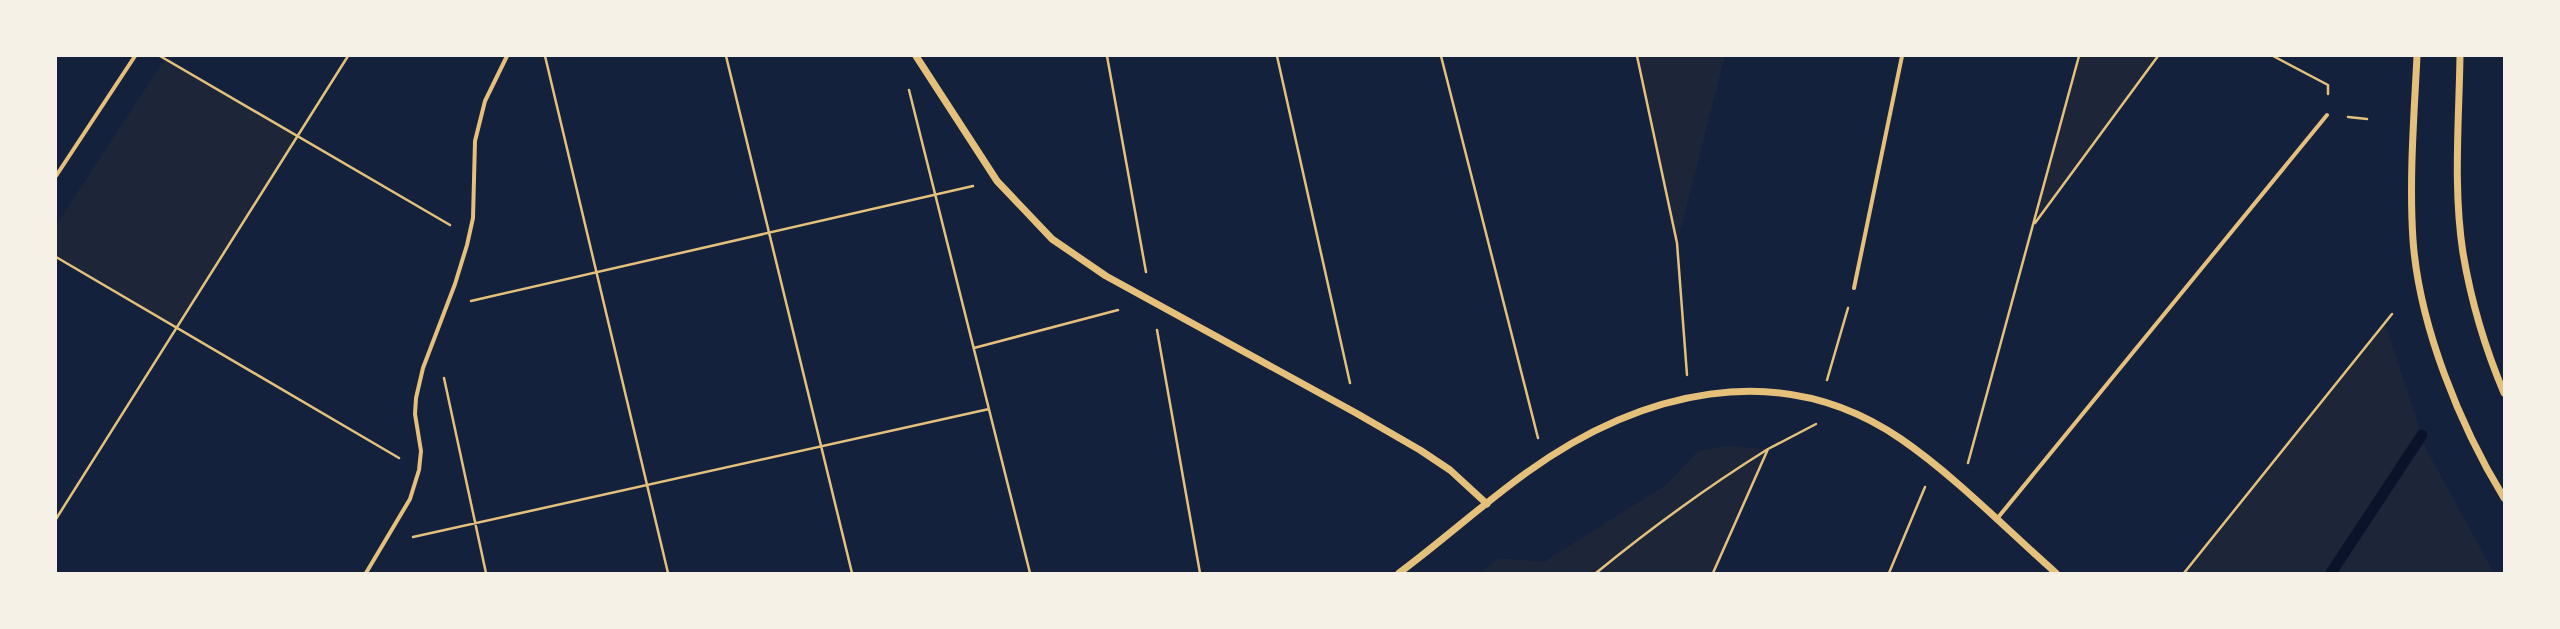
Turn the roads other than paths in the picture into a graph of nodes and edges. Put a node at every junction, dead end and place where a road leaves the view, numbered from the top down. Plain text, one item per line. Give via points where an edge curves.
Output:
1 (135, 56) edge
2 (506, 56) edge
3 (916, 56) edge
4 (1902, 56) edge
5 (2417, 56) edge
6 (2460, 56) edge
7 (2327, 116) road end
8 (56, 176) edge
9 (1854, 288) road end
10 (2504, 393) edge
11 (2504, 498) edge
12 (1487, 504) junction
13 (1996, 520) junction
14 (366, 573) edge
15 (1399, 573) edge
16 (2056, 573) edge

1 - 8 street
2 - 14 street via 485,101 475,141 473,218 469,236 447,307 423,368 416,398 415,414 422,451 419,470 410,499
3 - 12 street via 998,181 1052,239 1106,276 1356,413 1450,470
4 - 9 street
5 - 11 street via 2412,172 2413,241 2419,280 2448,381 2468,428
6 - 10 street via 2458,199 2463,252 2472,298
7 - 13 street
12 - 13 street via 1569,445 1615,421 1658,405 1708,393 1765,391 1821,400 1845,409 1900,438 1935,465
12 - 15 street
13 - 16 street

